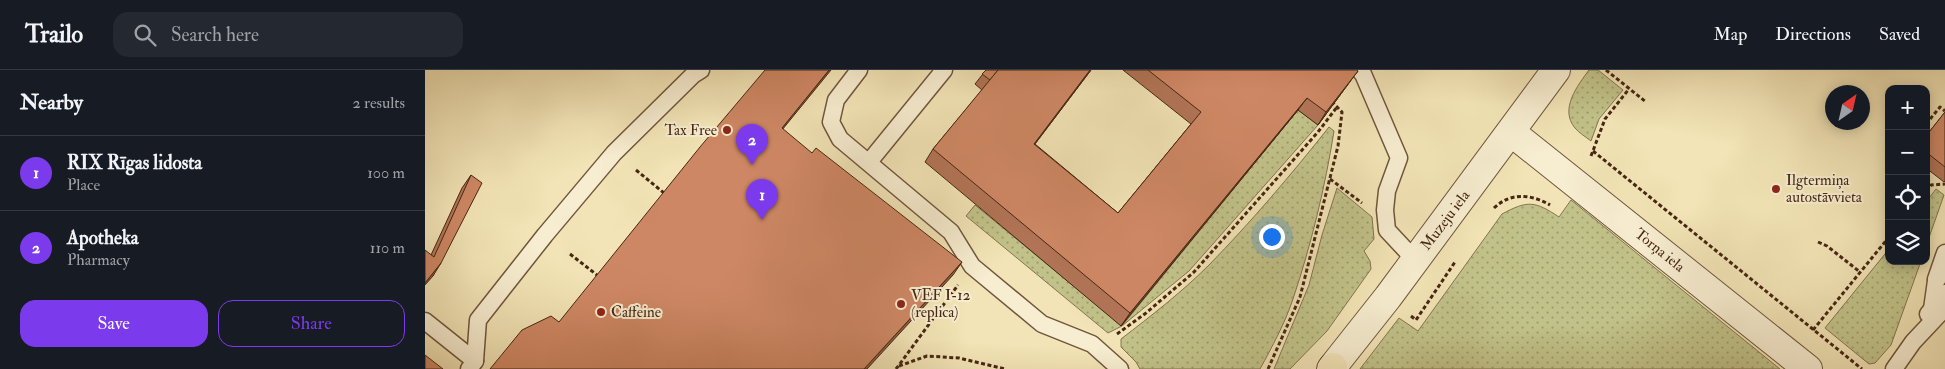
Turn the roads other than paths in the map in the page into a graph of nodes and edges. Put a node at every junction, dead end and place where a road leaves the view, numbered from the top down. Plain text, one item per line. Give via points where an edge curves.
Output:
1 (859, 70) edge
2 (944, 70) edge
3 (1359, 70) edge
4 (1556, 70) edge
5 (694, 72) edge
6 (1511, 132) junction
7 (869, 162) junction
8 (1945, 253) edge
9 (1415, 260) junction
10 (1942, 281) edge
11 (1938, 309) edge
12 (425, 321) edge
13 (472, 365) edge
14 (1332, 368) edge
15 (1120, 369) edge
16 (1808, 369) edge
17 (1894, 369) edge

1 - 7 lane via 836,100 831,122 840,139
2 - 7 lane
3 - 9 lane via 1399,158 1387,191 1387,230
4 - 6 street, Muzeju iela
5 - 13 lane via 614,153 478,320
6 - 9 street, Muzeju iela
6 - 16 street, Torņa iela
7 - 15 lane via 951,232 972,266 1042,324 1093,344
8 - 10 lane
9 - 14 street, Muzeju iela
10 - 11 lane
11 - 17 lane
12 - 13 lane

